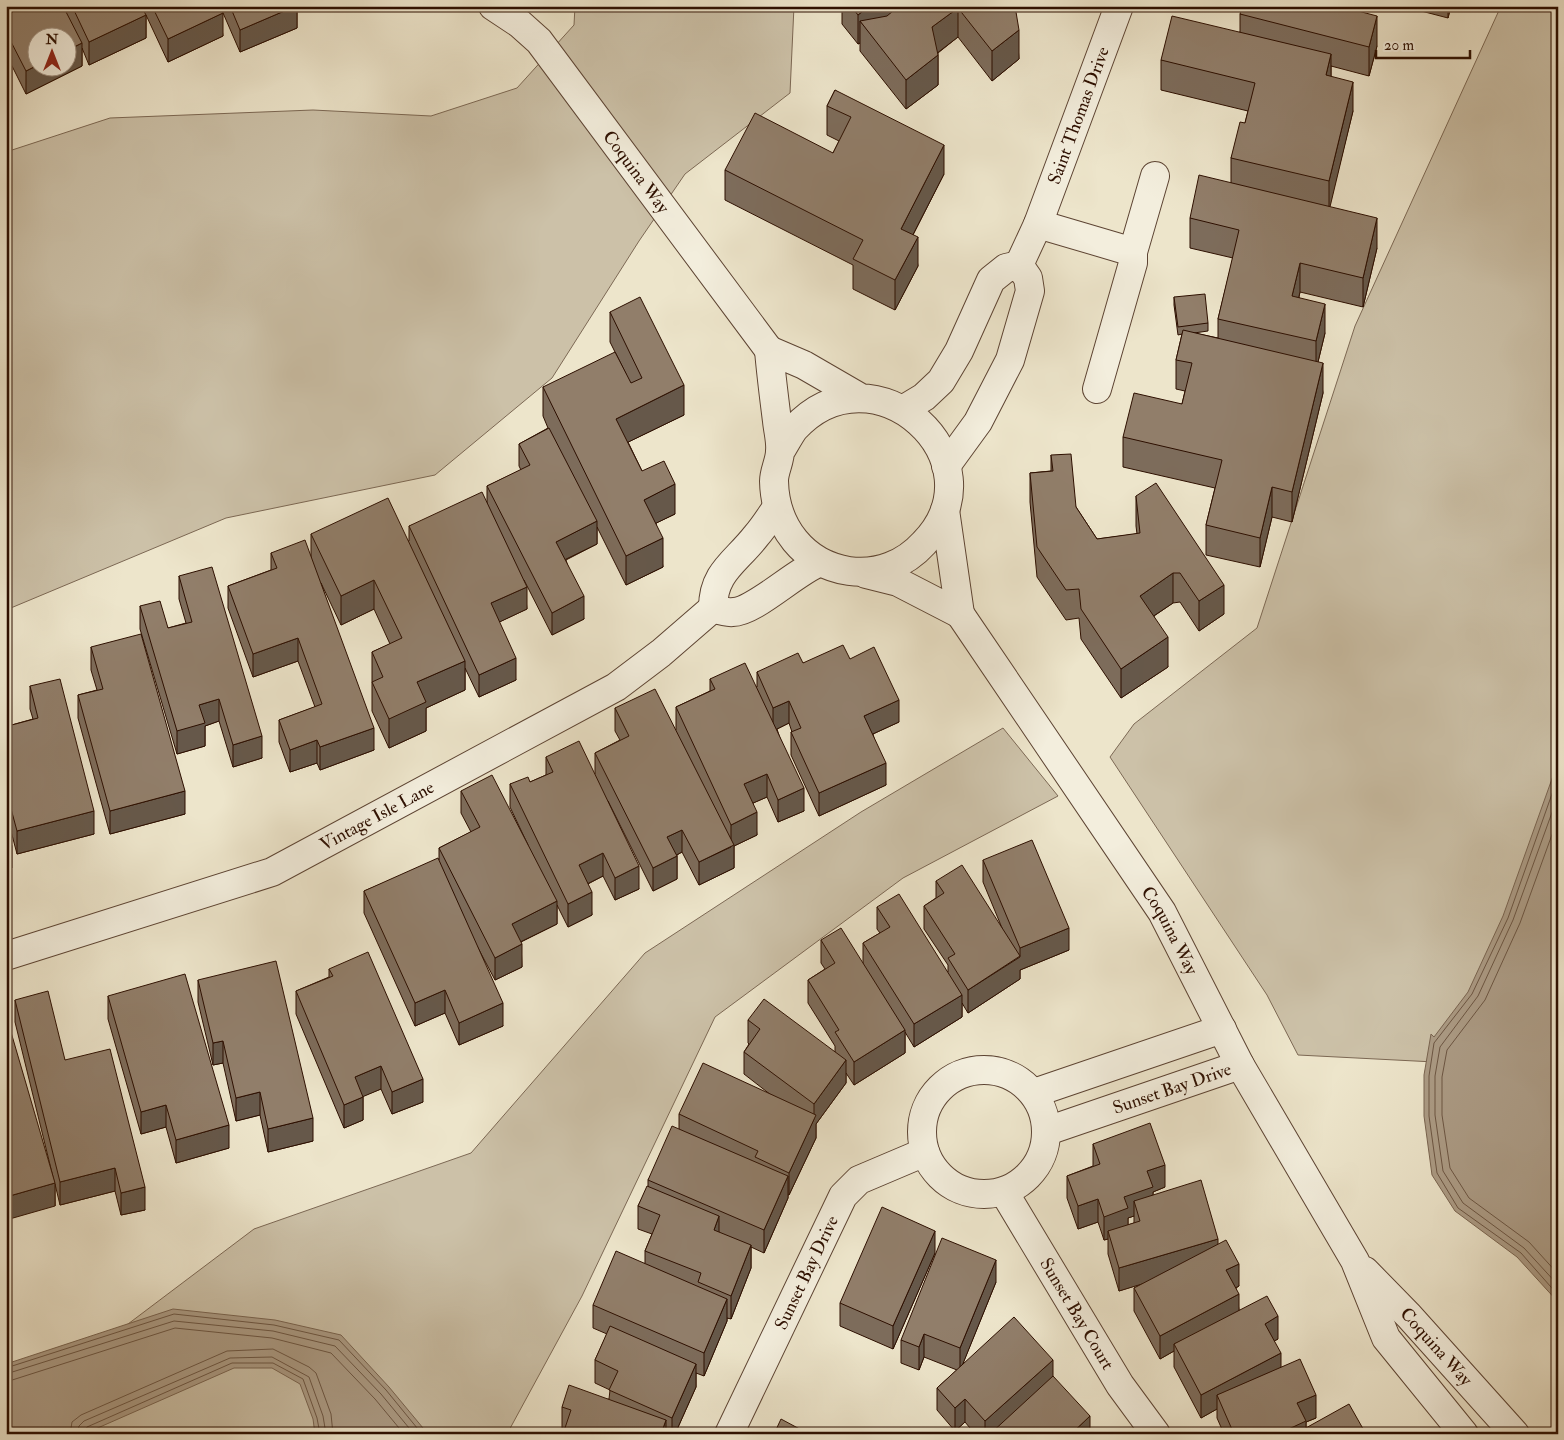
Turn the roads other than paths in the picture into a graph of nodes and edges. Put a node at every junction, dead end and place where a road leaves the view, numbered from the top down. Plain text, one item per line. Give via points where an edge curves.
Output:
1 (492, 6) edge
2 (1119, 6) edge
3 (1155, 176) dead end
4 (1038, 224) junction
5 (1133, 252) junction
6 (1019, 265) junction
7 (978, 311) junction
8 (1020, 324) junction
9 (769, 350) junction
10 (1097, 388) dead end
11 (862, 398) junction
12 (904, 409) junction
13 (780, 452) junction
14 (946, 466) junction
15 (776, 507) junction
16 (945, 510) junction
17 (820, 562) junction
18 (860, 572) junction
19 (713, 608) junction
20 (960, 614) junction
21 (6, 956) edge
22 (1222, 1029) junction
23 (1240, 1065) junction
24 (1034, 1093) junction
25 (1047, 1130) junction
26 (925, 1152) junction
27 (1004, 1192) junction
28 (1355, 1261) junction
29 (729, 1434) edge
30 (1156, 1434) edge
31 (1464, 1434) edge
32 (1514, 1434) edge

1 - 9 street, Coquina Way via 539,41
2 - 4 street, Saint Thomas Drive
3 - 5 street
4 - 5 street
4 - 6 street, Saint Thomas Drive
5 - 10 street via 1133,263
6 - 7 street via 1006,268 992,280
6 - 8 street via 1028,278 1030,291
7 - 8 street
7 - 12 street via 941,381
8 - 14 street via 1006,369 978,422
9 - 11 street via 804,365
9 - 13 street
11 - 12 street
11 - 13 street via 836,402 813,413 794,430
12 - 14 street via 923,424 938,443
13 - 15 street via 774,479
14 - 16 street
15 - 17 street via 785,529 800,548
15 - 19 street via 757,536 724,569 713,593
16 - 18 street via 932,535 913,555 888,568
16 - 20 street, Coquina Way
17 - 18 street
17 - 19 street via 791,577 764,599 733,613
18 - 20 street, Coquina Way via 898,582
19 - 21 street, Vintage Isle Lane via 661,654 616,687 272,872
20 - 22 street, Coquina Way via 1162,912
22 - 23 street, Coquina Way
22 - 24 street
23 - 25 street, Sunset Bay Drive
23 - 28 street, Coquina Way
24 - 25 street via 1044,1111
24 - 26 street via 1018,1080 1000,1072 980,1070 960,1074 943,1085 929,1102 922,1122
25 - 27 street via 1044,1151 1036,1168 1022,1183
26 - 27 street via 929,1163 943,1180 961,1190 982,1195
26 - 29 street, Sunset Bay Drive via 859,1180 843,1196
27 - 30 street, Sunset Bay Court via 1120,1385
28 - 31 street, Coquina Way via 1386,1338
28 - 32 street, Coquina Way via 1409,1316

